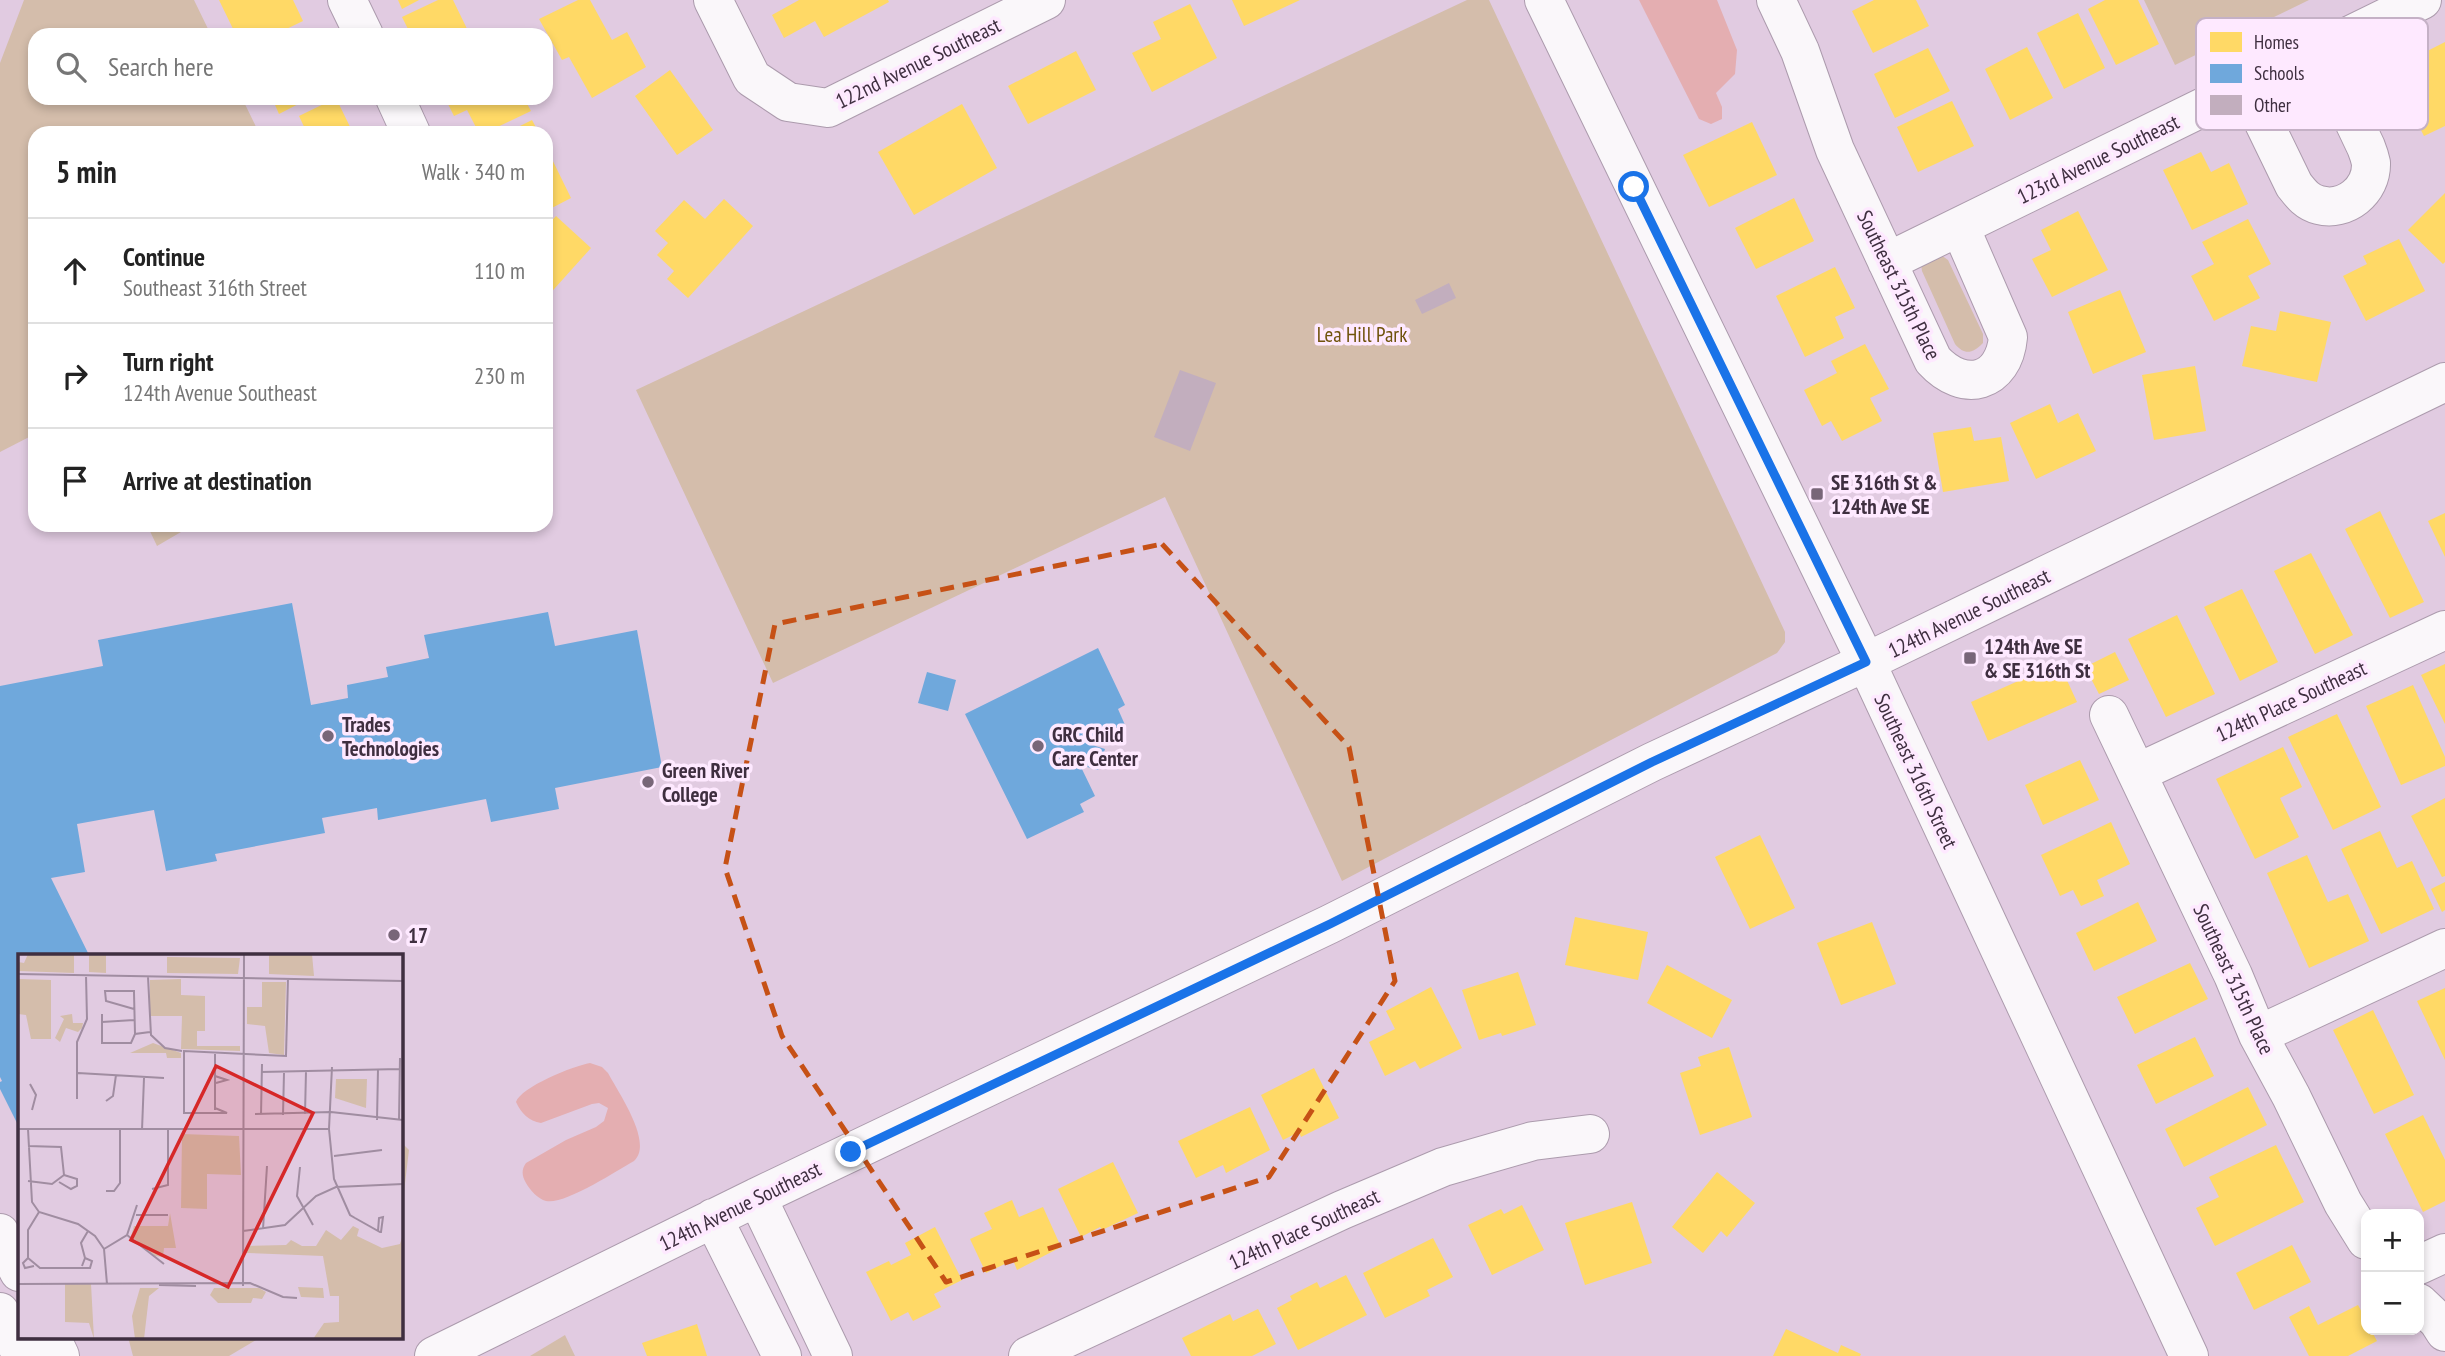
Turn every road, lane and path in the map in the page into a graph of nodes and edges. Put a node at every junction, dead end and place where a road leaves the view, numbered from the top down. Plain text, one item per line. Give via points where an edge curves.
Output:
1 (347, 0) edge
2 (713, 0) edge
3 (1046, 0) edge
4 (1544, 0) edge
5 (1776, 0) edge
6 (2422, 0) edge
7 (2385, 18) edge
8 (361, 28) edge
9 (398, 105) edge
10 (2196, 111) edge
11 (408, 126) edge
12 (2267, 130) edge
13 (2358, 130) edge
14 (1960, 227) junction
15 (1887, 262) junction
16 (2445, 382) edge
17 (2445, 630) edge
18 (1866, 662) junction
19 (2109, 715) dead end
20 (2137, 773) junction
21 (2445, 948) edge
22 (2258, 1035) junction
23 (1590, 1134) dead end
24 (757, 1197) junction
25 (713, 1218) junction
26 (2361, 1232) edge
27 (0, 1233) edge
28 (2445, 1253) edge
29 (2424, 1263) edge
30 (18, 1270) edge
31 (2424, 1308) edge
32 (0, 1312) edge
33 (2445, 1332) edge
34 (51, 1338) edge
35 (22, 1356) edge
36 (60, 1356) edge
37 (434, 1356) edge
38 (782, 1356) edge
39 (833, 1356) edge
40 (1028, 1356) edge
41 (2189, 1356) edge

1 - 8 street
2 - 3 street, 122nd Avenue Southeast via 752,78 788,102 828,108
4 - 18 street, Southeast 316th Street
5 - 15 street, Southeast 315th Place via 1800,51 1835,150
6 - 7 street, 123rd Avenue Southeast
9 - 11 street
10 - 14 street, 123rd Avenue Southeast
12 - 13 street via 2303,197 2333,207 2361,193 2369,179 2371,163
14 - 15 street, 123rd Avenue Southeast
14 - 15 street, Southeast 315th Place via 2008,337 2000,366 1988,376 1958,379 1933,360
16 - 18 street, 124th Avenue Southeast
17 - 20 street, 124th Place Southeast
18 - 24 street, 124th Avenue Southeast
18 - 41 street, Southeast 316th Street
19 - 20 street, Southeast 315th Place
20 - 22 street, Southeast 315th Place
21 - 22 street
22 - 26 street, Southeast 315th Place
23 - 40 street, 124th Place Southeast via 1533,1142 1443,1167
24 - 25 street, 124th Avenue Southeast
24 - 39 street
25 - 37 street, 124th Avenue Southeast
25 - 38 street
27 - 30 street
28 - 29 street
31 - 33 street
32 - 35 street
34 - 36 street

